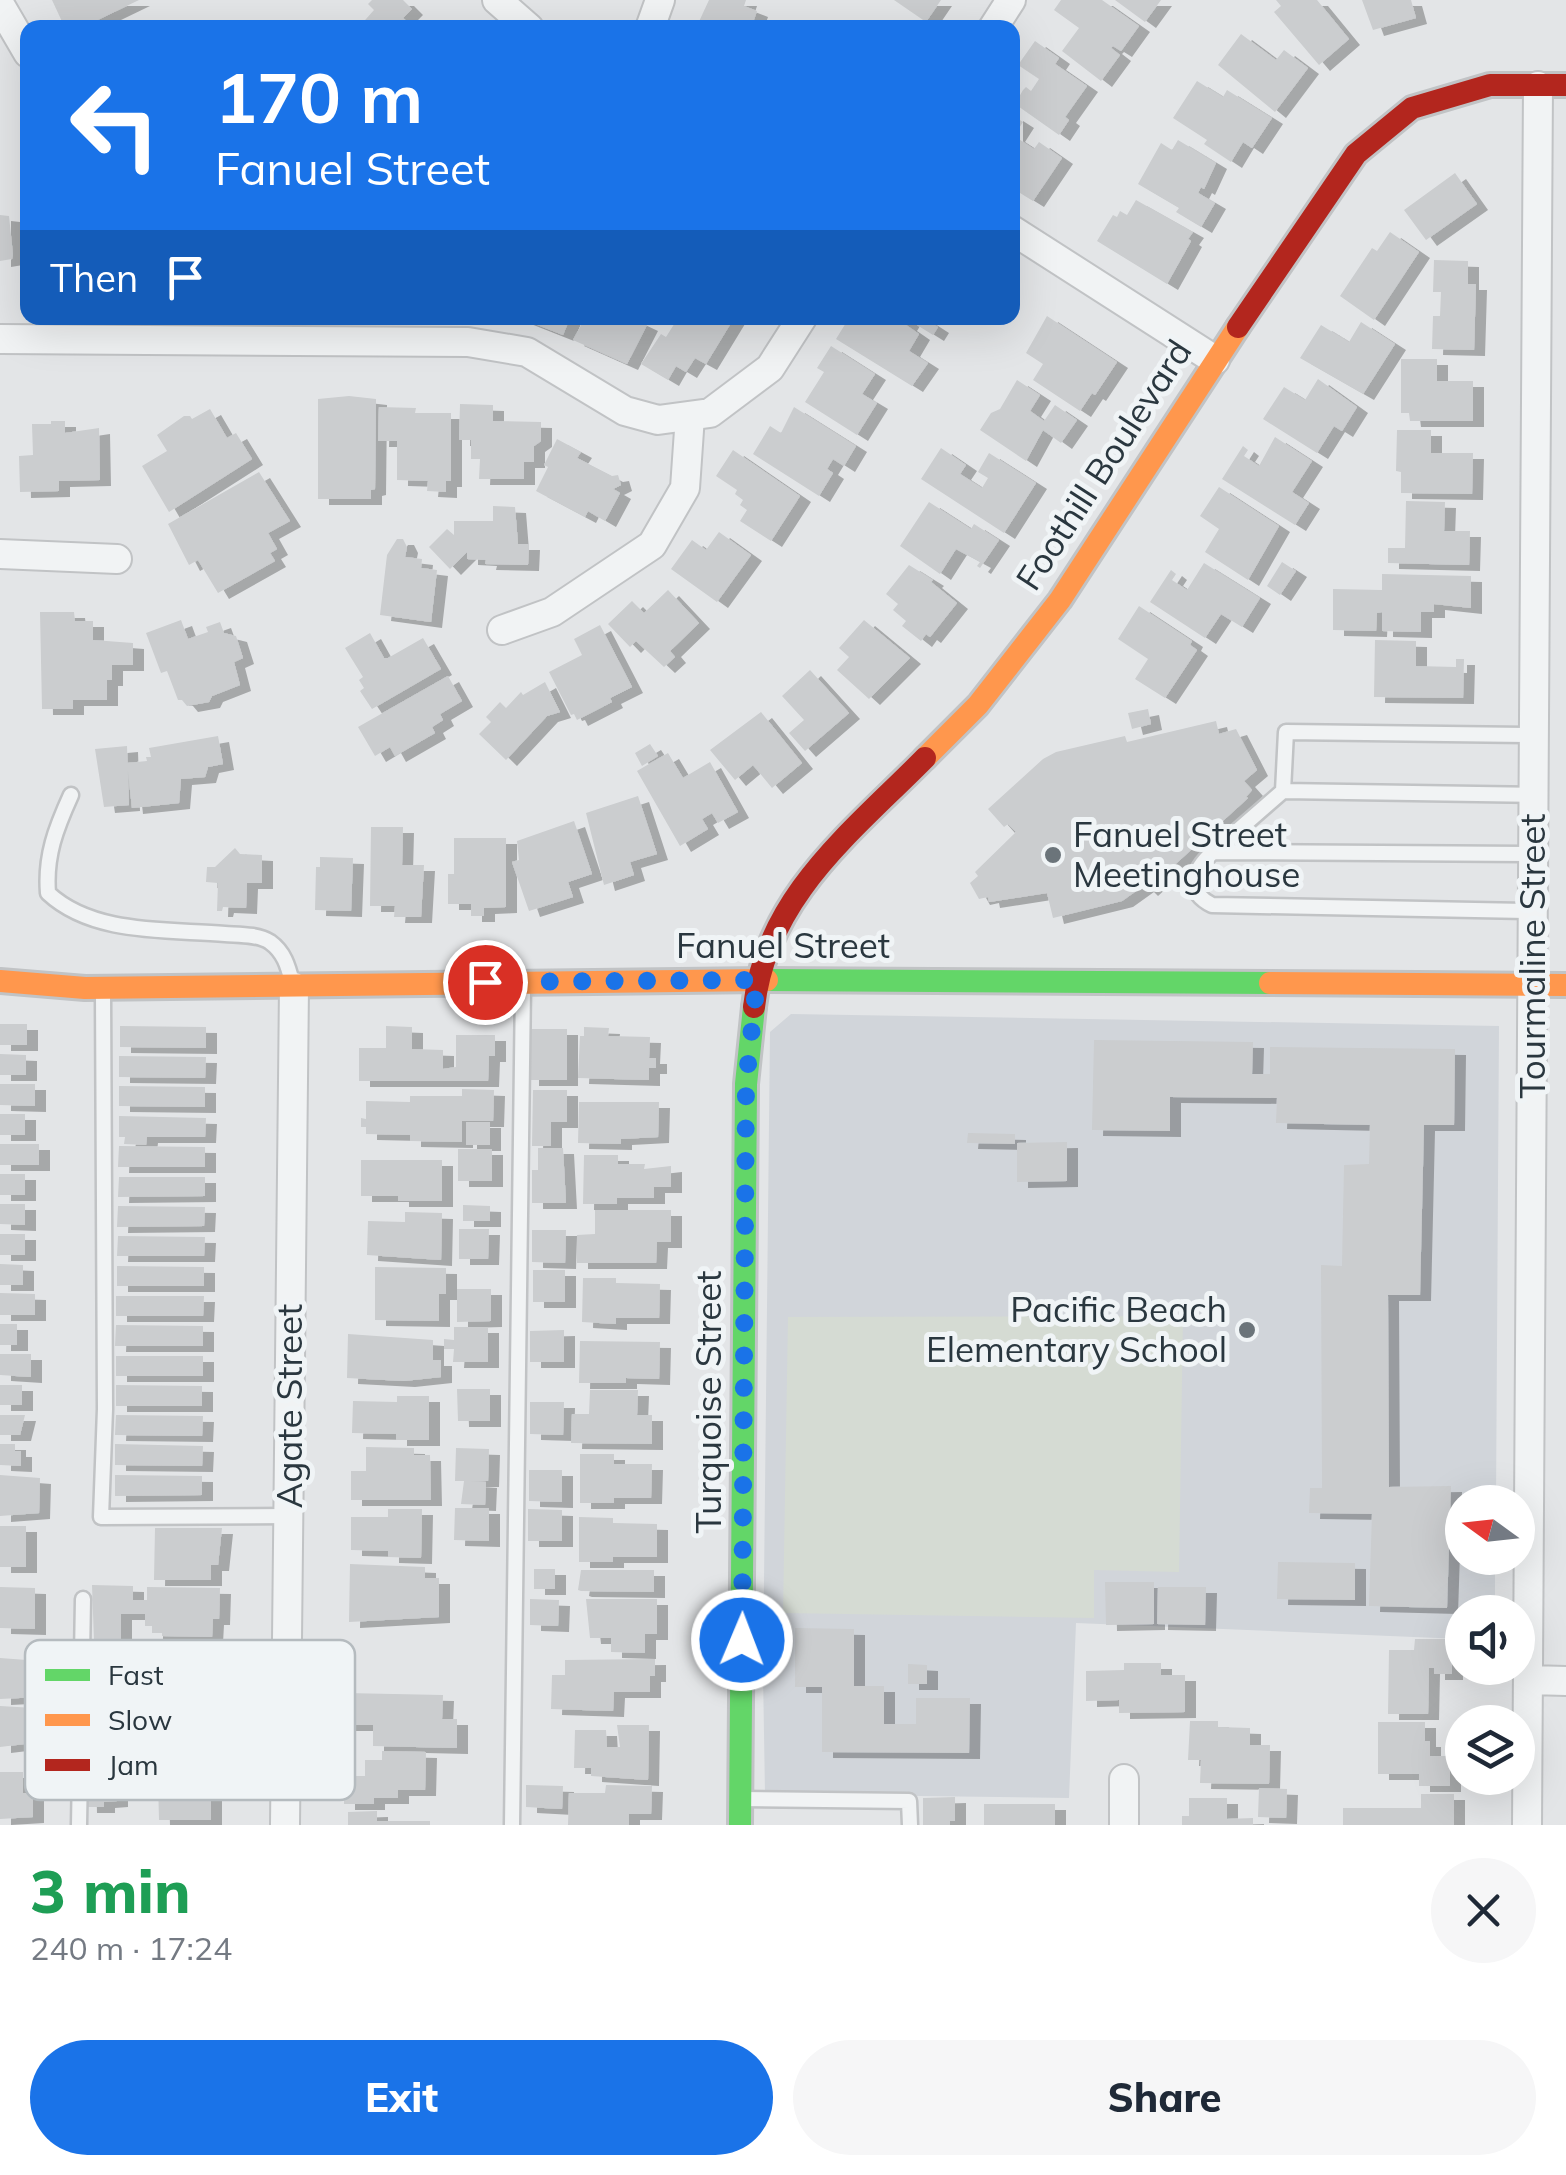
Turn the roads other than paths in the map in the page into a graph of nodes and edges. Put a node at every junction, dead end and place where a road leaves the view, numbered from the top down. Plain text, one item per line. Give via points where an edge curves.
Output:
1 (497, 0) edge
2 (0, 5) edge
3 (520, 20) edge
4 (20, 39) edge
5 (1552, 86) edge
6 (1020, 235) edge
7 (798, 325) edge
8 (90, 329) edge
9 (0, 340) edge
10 (1215, 360) junction
11 (690, 416) junction
12 (0, 554) edge
13 (117, 559) dead end
14 (502, 630) dead end
15 (1534, 734) junction
16 (1284, 791) junction
17 (71, 795) dead end
18 (1534, 796) junction
19 (1212, 852) junction
20 (1533, 854) junction
21 (1532, 912) junction
22 (757, 980) junction
23 (0, 981) edge
24 (523, 981) junction
25 (1532, 984) junction
26 (1566, 986) edge
27 (294, 987) junction
28 (103, 988) junction
29 (290, 1516) junction
30 (1530, 1595) edge
31 (83, 1599) dead end
32 (82, 1640) edge
33 (288, 1640) edge
34 (1535, 1680) edge
35 (1566, 1681) edge
36 (1530, 1685) edge
37 (1124, 1778) dead end
38 (740, 1799) junction
39 (79, 1800) edge
40 (284, 1800) edge
41 (79, 1825) edge
42 (284, 1825) edge
43 (512, 1825) edge
44 (740, 1825) edge
45 (910, 1825) edge
46 (1124, 1825) edge
47 (1527, 1825) edge

1 - 3 street
2 - 4 street
5 - 10 main road, Foothill Boulevard via 1490,86 1412,108 1370,142
5 - 15 street, Tourmaline Street
6 - 10 street
7 - 11 street via 770,368 710,413
8 - 9 street
8 - 11 street via 468,342 527,352 624,411 658,420
10 - 22 main road, Foothill Boulevard via 1060,600 978,706 805,880 781,916
11 - 14 street via 684,488 652,546 552,612
12 - 13 street
15 - 16 lane via 1286,732
15 - 18 street, Tourmaline Street
16 - 18 lane
16 - 19 lane
17 - 27 lane via 46,870 48,893 64,908 107,923 269,941 286,959
18 - 20 street, Tourmaline Street
19 - 20 lane
19 - 21 lane via 1194,874 1194,887 1212,906
20 - 21 street, Tourmaline Street
21 - 25 street, Tourmaline Street
22 - 24 main road, Fanuel Street
22 - 25 main road, Fanuel Street
22 - 38 main road, Turquoise Street via 746,1084
23 - 28 main road, Fanuel Street
24 - 27 main road, Fanuel Street
24 - 43 lane
25 - 26 main road, Fanuel Street
25 - 30 street, Tourmaline Street
27 - 28 main road, Fanuel Street
27 - 29 street, Agate Street
28 - 29 lane via 101,1516
29 - 33 street, Agate Street
31 - 32 lane
34 - 35 street
36 - 47 street, Tourmaline Street
37 - 46 street
38 - 44 main road, Turquoise Street
38 - 45 lane via 910,1801
39 - 41 lane
40 - 42 street, Agate Street

